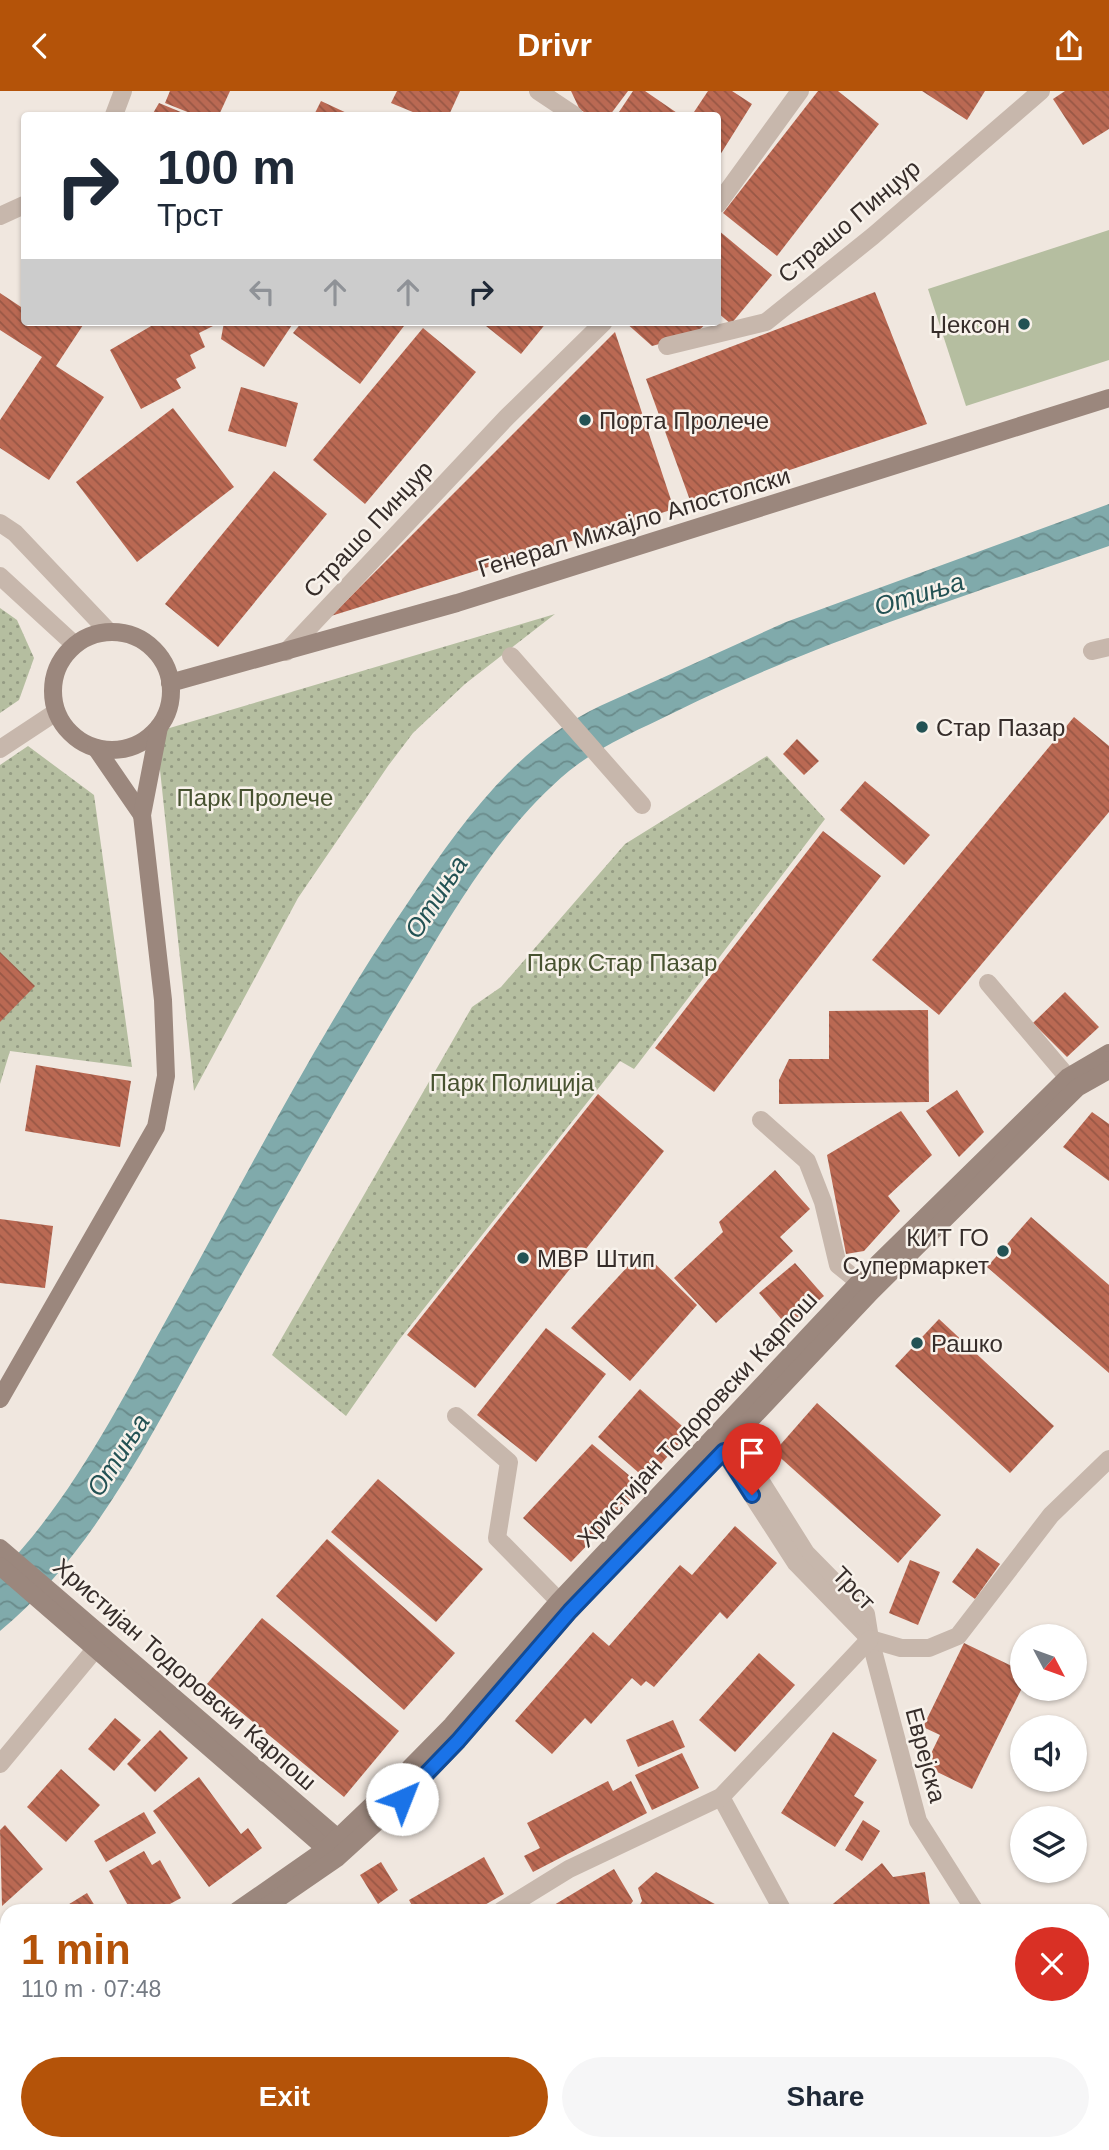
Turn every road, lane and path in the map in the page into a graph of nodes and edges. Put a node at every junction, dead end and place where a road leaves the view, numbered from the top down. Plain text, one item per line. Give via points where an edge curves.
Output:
1 (124, 91) edge
2 (538, 91) edge
3 (800, 91) edge
4 (1041, 91) edge
5 (115, 112) edge
6 (570, 112) edge
7 (721, 200) edge
8 (21, 206) edge
9 (0, 216) edge
10 (600, 326) edge
11 (667, 346) dead end
12 (1109, 398) edge
13 (0, 523) edge
14 (0, 576) edge
15 (109, 632) junction
16 (75, 645) junction
17 (286, 652) junction
18 (517, 662) dead end
19 (170, 683) junction
20 (56, 712) junction
21 (159, 727) junction
22 (96, 748) junction
23 (0, 749) edge
24 (637, 799) dead end
25 (142, 815) junction
26 (988, 983) dead end
27 (1109, 1053) edge
28 (1109, 1070) edge
29 (1072, 1083) junction
30 (761, 1120) dead end
31 (865, 1287) junction
32 (0, 1399) edge
33 (456, 1416) dead end
34 (725, 1439) junction
35 (1109, 1459) edge
36 (0, 1549) edge
37 (0, 1566) edge
38 (559, 1601) junction
39 (78, 1622) junction
40 (870, 1639) junction
41 (97, 1647) junction
42 (0, 1764) edge
43 (722, 1797) junction
44 (337, 1848) junction
45 (248, 1904) edge
46 (269, 1904) edge
47 (512, 1904) edge
48 (778, 1904) edge
49 (971, 1904) edge

1 - 5 street
2 - 6 street
3 - 7 street
4 - 11 street, Страшо Пинџур via 766,322
8 - 9 street
10 - 17 street, Страшо Пинџур via 507,417
12 - 17 street, Генерал Михајло Апостолски via 457,603
13 - 15 street via 15,533
14 - 16 street
15 - 16 street
15 - 19 street via 127,634 149,646 165,666
16 - 20 street via 62,658 55,675
17 - 19 street, Генерал Михајло Апостолски
18 - 24 street
19 - 21 street
20 - 22 street via 72,735
20 - 23 street
21 - 22 street via 131,747
21 - 25 street
22 - 25 street
25 - 32 street via 163,1000 166,1076 156,1127
26 - 29 street
27 - 29 street, Христијан Тодоровски Карпош
28 - 29 street, Христијан Тодоровски Карпош
29 - 31 street, Христијан Тодоровски Карпош
30 - 31 street via 807,1161 823,1202 838,1265
31 - 34 street, Христијан Тодоровски Карпош
33 - 38 street via 509,1462 497,1538
34 - 38 street, Христијан Тодоровски Карпош
34 - 40 street, Трст via 806,1553 866,1614
34 - 44 street, Христијан Тодоровски Карпош via 458,1741 402,1799
35 - 40 street via 1051,1515 958,1636 929,1648 901,1648
36 - 39 street, Христијан Тодоровски Карпош
37 - 39 street
38 - 44 street, Христијан Тодоровски Карпош
39 - 41 street, Христијан Тодоровски Карпош
39 - 44 street, Христијан Тодоровски Карпош
40 - 43 street
40 - 49 street, Еврејска via 918,1821
41 - 42 street
41 - 44 street, Христијан Тодоровски Карпош
43 - 47 street via 569,1869
43 - 48 street
44 - 45 street, Христијан Тодоровски Карпош
44 - 46 street, Христијан Тодоровски Карпош

